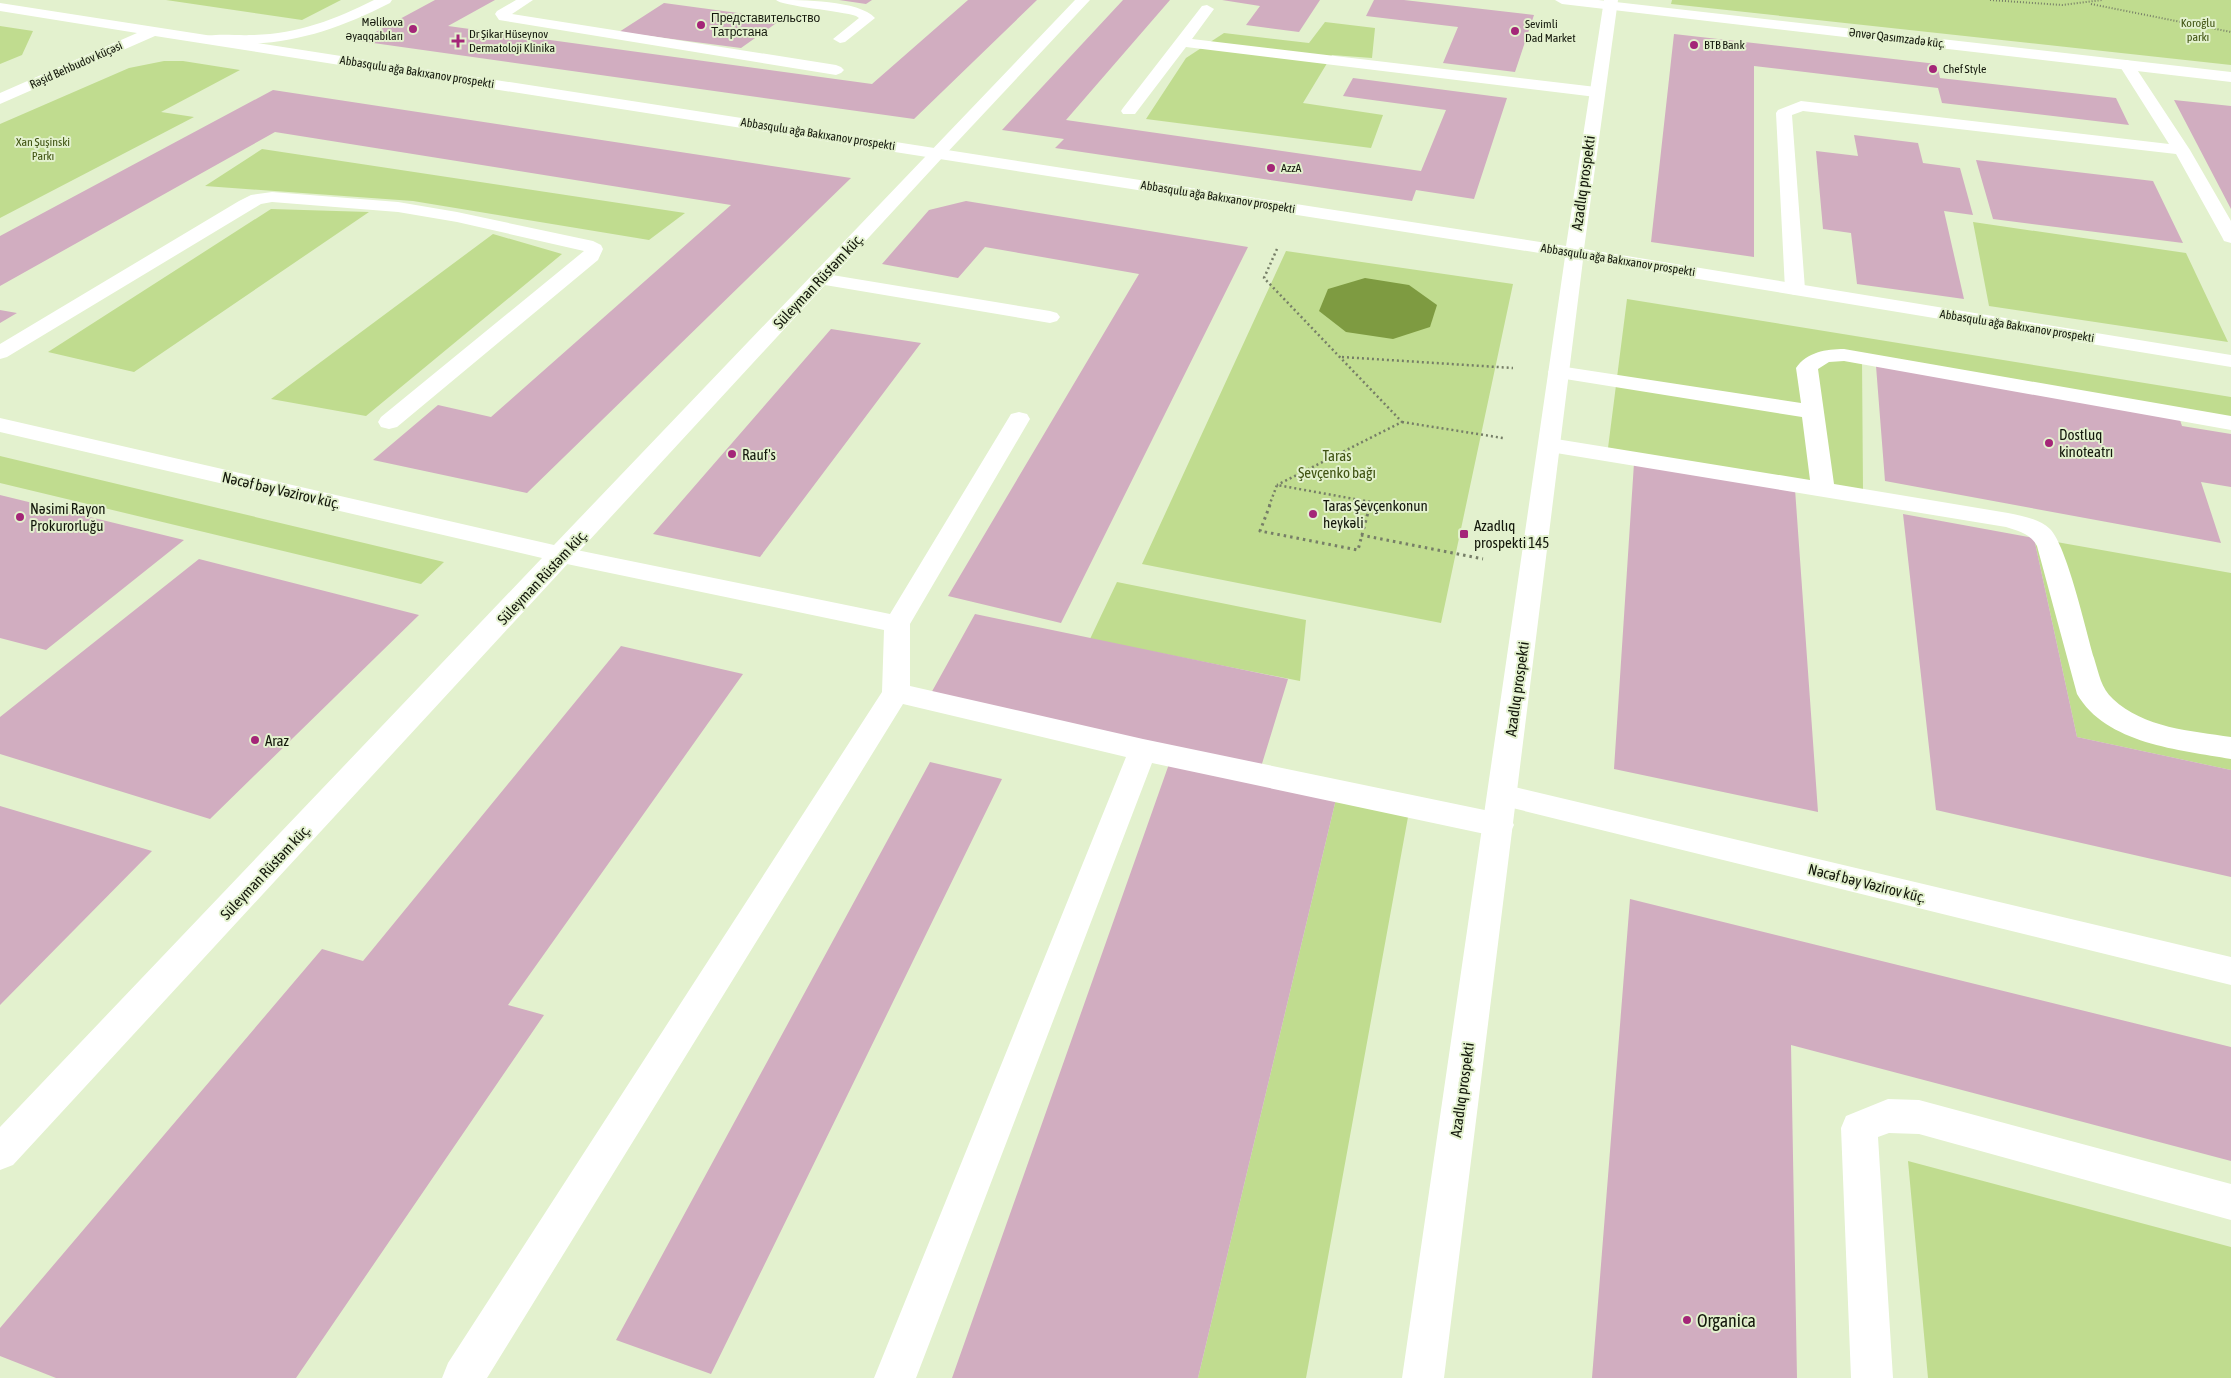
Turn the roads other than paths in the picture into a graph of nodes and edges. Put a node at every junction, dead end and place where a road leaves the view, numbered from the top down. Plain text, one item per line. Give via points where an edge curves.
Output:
1 (384, 0) edge
2 (526, 0) edge
3 (783, 0) edge
4 (1083, 0) edge
5 (1562, 0) edge
6 (1610, 3) edge
7 (0, 7) edge
8 (1207, 9) dead end
9 (167, 20) dead end
10 (153, 31) junction
11 (204, 39) junction
12 (840, 39) dead end
13 (1182, 42) junction
14 (2127, 65) junction
15 (836, 70) dead end
16 (2231, 77) edge
17 (1596, 92) junction
18 (0, 99) edge
19 (1129, 111) dead end
20 (2182, 150) junction
21 (937, 152) junction
22 (2231, 237) edge
23 (1573, 253) junction
24 (820, 278) junction
25 (1795, 289) junction
26 (1050, 317) dead end
27 (0, 353) edge
28 (2231, 361) edge
29 (1559, 372) junction
30 (1813, 412) junction
31 (1019, 419) dead end
32 (389, 422) dead end
33 (2231, 423) edge
34 (0, 425) edge
35 (1550, 445) junction
36 (1823, 491) junction
37 (562, 555) junction
38 (897, 624) junction
39 (896, 694) junction
40 (2231, 748) edge
41 (1143, 750) junction
42 (1502, 795) junction
43 (1499, 825) junction
44 (2231, 971) edge
45 (0, 1154) edge
46 (2231, 1202) edge
47 (463, 1378) edge
48 (894, 1378) edge
49 (1423, 1378) edge
50 (1872, 1378) edge

1 - 11 main road via 343,21 298,36 258,41
2 - 15 main road via 502,14 504,17
3 - 12 main road via 846,9 863,13 868,18
4 - 21 main road, Süleyman Rüstəm küç.
5 - 6 main road, Ənvər Qasımzadə küç.
6 - 14 main road, Ənvər Qasımzadə küç.
6 - 17 main road, Azadlıq prospekti
7 - 10 main road
8 - 13 main road
9 - 10 main road via 166,24
10 - 11 main road
10 - 18 main road, Rəşid Behbudov küçəsi
11 - 21 main road, Abbasqulu ağa Bakıxanov prospekti
13 - 17 main road
13 - 19 main road
14 - 16 main road, Ənvər Qasımzadə küç.
14 - 20 main road
17 - 23 main road, Azadlıq prospekti
20 - 22 main road
20 - 25 main road via 1801,106 1784,113
21 - 23 main road, Abbasqulu ağa Bakıxanov prospekti
21 - 24 main road, Süleyman Rüstəm küç.
23 - 25 main road, Abbasqulu ağa Bakıxanov prospekti
23 - 29 main road, Azadlıq prospekti
24 - 26 main road
24 - 37 main road, Süleyman Rüstəm küç.
25 - 28 main road, Abbasqulu ağa Bakıxanov prospekti
27 - 32 main road via 257,199 272,197 398,207 586,245 594,250 591,256
29 - 30 main road
29 - 35 main road, Azadlıq prospekti
30 - 33 main road via 1807,368 1824,356 1844,355
30 - 36 main road
31 - 38 main road
34 - 37 main road, Nəcəf bəy Vəzirov küç.
35 - 36 main road
35 - 42 main road, Azadlıq prospekti
36 - 40 main road via 2008,520 2038,530 2049,546 2091,694 2101,707 2118,718 2155,733
37 - 38 main road, Nəcəf bəy Vəzirov küç.
37 - 45 main road, Süleyman Rüstəm küç.
38 - 39 main road
39 - 41 main road
39 - 47 main road
41 - 43 main road
41 - 48 main road
42 - 43 main road, Azadlıq prospekti
42 - 44 main road, Nəcəf bəy Vəzirov küç.
43 - 49 main road, Azadlıq prospekti
46 - 50 main road via 1918,1117 1888,1116 1859,1128

